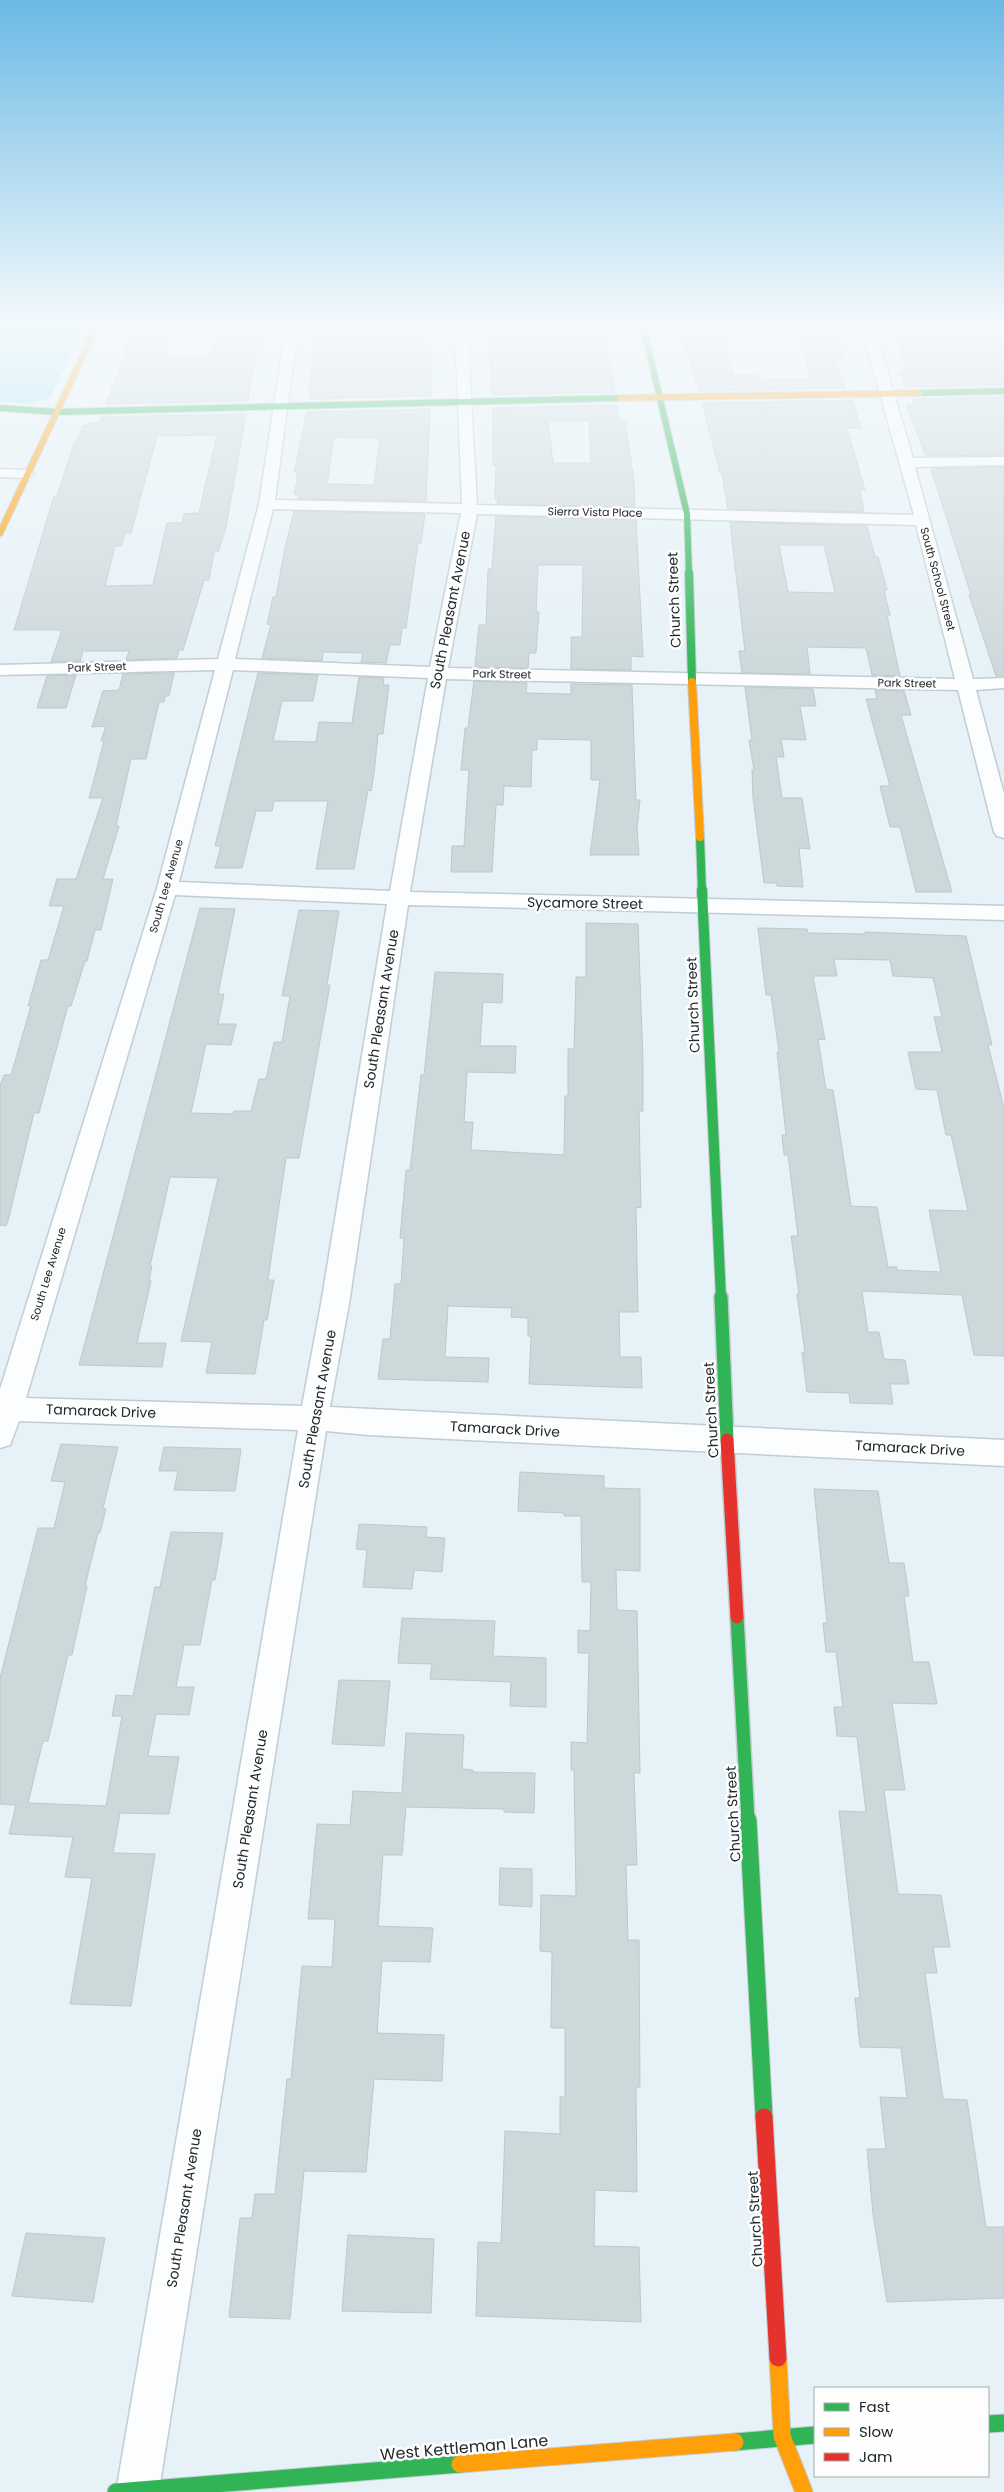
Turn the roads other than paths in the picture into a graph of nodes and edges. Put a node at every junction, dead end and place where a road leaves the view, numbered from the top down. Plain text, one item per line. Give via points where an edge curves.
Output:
1 (42, 442) edge
2 (274, 442) edge
3 (466, 442) edge
4 (670, 442) edge
5 (900, 442) edge
6 (1004, 461) edge
7 (906, 463) junction
8 (0, 474) edge
9 (27, 474) junction
10 (267, 504) junction
11 (470, 509) junction
12 (687, 514) junction
13 (923, 520) junction
14 (0, 533) edge
15 (225, 664) junction
16 (0, 670) edge
17 (438, 673) junction
18 (692, 678) junction
19 (1004, 684) edge
20 (966, 685) junction
21 (1004, 832) edge
22 (167, 888) junction
23 (399, 897) junction
24 (704, 906) junction
25 (1004, 913) edge
26 (314, 1418) junction
27 (2, 1427) edge
28 (727, 1440) junction
29 (1004, 1453) edge
30 (1004, 2423) edge
31 (989, 2424) edge
32 (814, 2435) edge
33 (782, 2436) junction
34 (127, 2491) edge
35 (804, 2492) edge

1 - 9 street
2 - 10 street, South Lee Avenue
3 - 11 street, South Pleasant Avenue
4 - 12 street, Church Street
5 - 7 street, South School Street
6 - 7 street
7 - 13 street, South School Street
8 - 9 street
9 - 14 street
10 - 11 street, Sierra Vista Place
10 - 15 street, South Lee Avenue
11 - 12 street, Sierra Vista Place
11 - 17 street, South Pleasant Avenue
12 - 13 street, Sierra Vista Place
12 - 18 street, Church Street
13 - 20 street, South School Street
15 - 16 street, Park Street
15 - 17 street, Park Street
15 - 22 street, South Lee Avenue
17 - 18 street, Park Street
17 - 23 street, South Pleasant Avenue
18 - 20 street, Park Street
18 - 24 street, Church Street
19 - 20 street, Park Street
20 - 21 street, South School Street
22 - 23 street, Sycamore Street
22 - 27 street, South Lee Avenue
23 - 24 street, Sycamore Street
23 - 26 street, South Pleasant Avenue
24 - 25 street, Sycamore Street
24 - 28 street, Church Street
26 - 27 street, Tamarack Drive
26 - 28 street, Tamarack Drive
26 - 34 street, South Pleasant Avenue
28 - 29 street, Tamarack Drive
28 - 33 street, Church Street
30 - 31 street
32 - 33 street, West Kettleman Lane
33 - 34 street, West Kettleman Lane
33 - 35 street, Church Street

